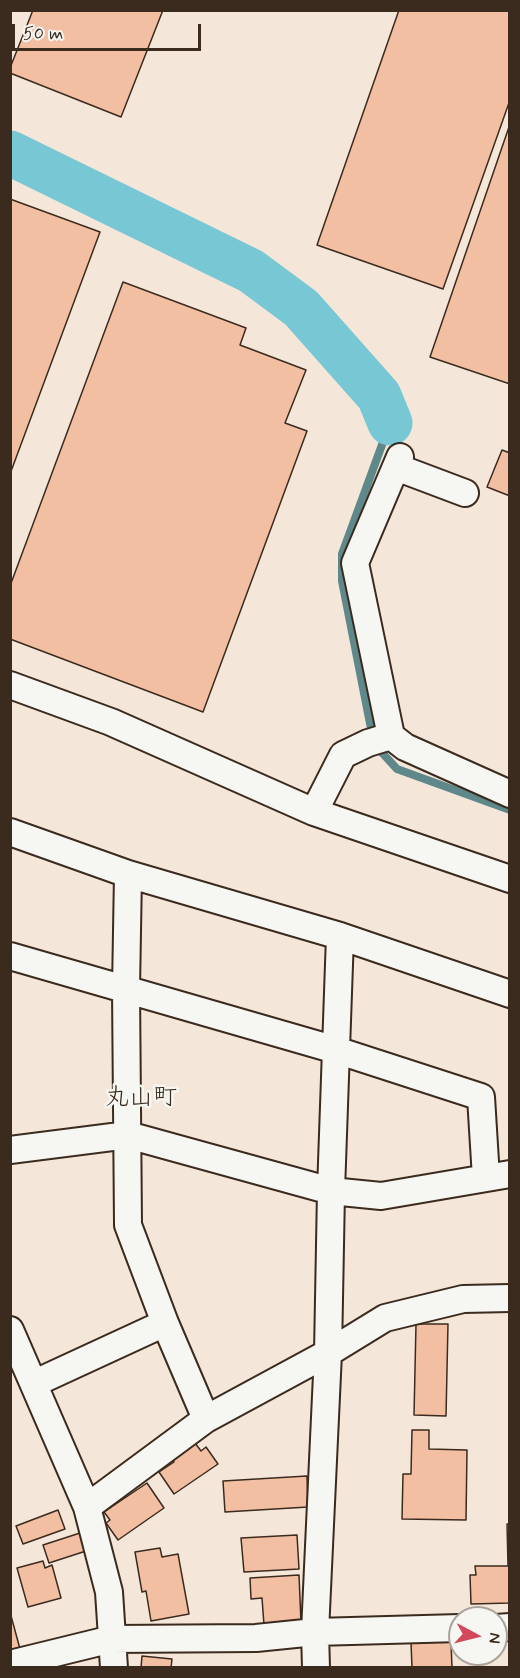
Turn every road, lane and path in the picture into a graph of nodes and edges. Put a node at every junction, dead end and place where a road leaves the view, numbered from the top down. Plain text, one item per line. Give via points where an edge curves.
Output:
1 (465, 493) dead end
2 (10, 685) edge
3 (381, 739) junction
4 (510, 794) edge
5 (314, 812) junction
6 (10, 832) edge
7 (128, 874) junction
8 (510, 879) edge
9 (340, 936) junction
10 (10, 956) edge
11 (126, 989) junction
12 (510, 994) edge
13 (336, 1050) junction
14 (128, 1135) junction
15 (10, 1150) edge
16 (498, 1176) edge
17 (331, 1191) junction
18 (510, 1298) edge
19 (165, 1323) junction
20 (10, 1330) edge
21 (328, 1353) junction
22 (35, 1383) junction
23 (206, 1419) junction
24 (87, 1507) junction
25 (448, 1628) edge
26 (315, 1632) junction
27 (112, 1638) junction
28 (10, 1664) edge
29 (114, 1668) edge
30 (316, 1668) edge

1 - 3 street via 398,462 355,564
2 - 5 street via 111,722
3 - 4 street
3 - 5 street via 344,755
5 - 8 street
6 - 7 street
7 - 9 street
7 - 11 street
9 - 12 street
9 - 13 street
10 - 11 street
11 - 13 street
11 - 14 street
13 - 16 street via 481,1097
13 - 17 street
14 - 15 street
14 - 17 street
14 - 19 street via 128,1226
16 - 17 street via 381,1196
17 - 21 street
18 - 21 street via 463,1299 385,1318
19 - 22 street
19 - 23 street
20 - 22 street
21 - 23 street
21 - 26 street
22 - 24 street
23 - 24 street
24 - 27 street via 109,1592
25 - 26 street
26 - 27 street via 256,1638
26 - 30 street
27 - 28 street
27 - 29 street

